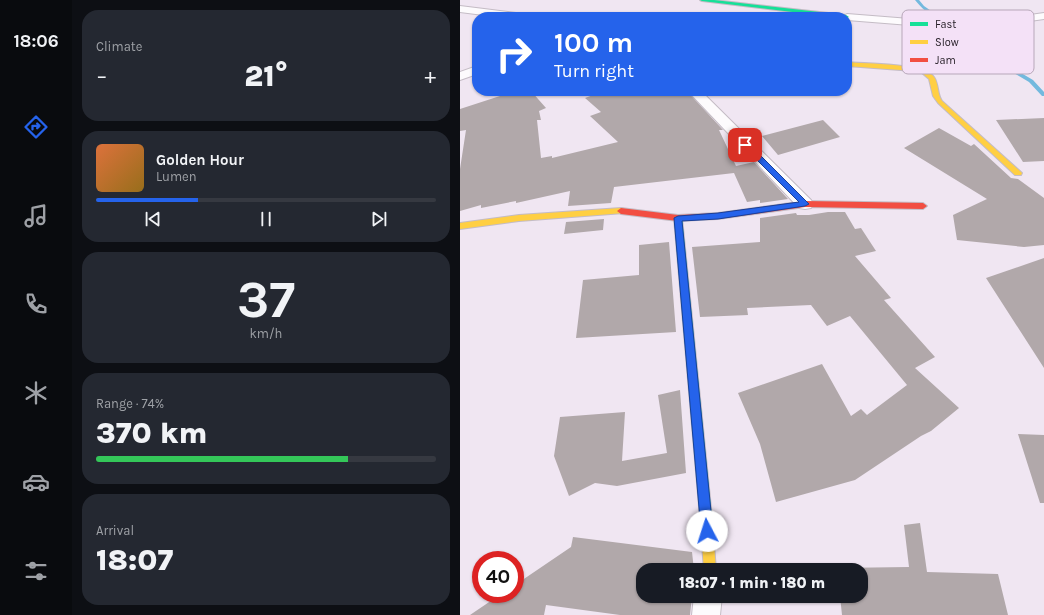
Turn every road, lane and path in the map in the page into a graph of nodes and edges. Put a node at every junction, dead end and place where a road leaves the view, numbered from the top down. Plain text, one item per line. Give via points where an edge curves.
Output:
1 (702, 0) edge
2 (460, 9) edge
3 (484, 12) edge
4 (804, 12) edge
5 (1044, 16) edge
6 (852, 17) edge
7 (1034, 17) edge
8 (902, 21) edge
9 (852, 64) edge
10 (902, 68) edge
11 (472, 72) edge
12 (927, 74) edge
13 (460, 76) edge
14 (699, 96) edge
15 (1018, 173) dead end
16 (805, 204) junction
17 (923, 206) dead end
18 (678, 218) junction
19 (460, 226) edge
20 (710, 563) edge
21 (707, 603) edge
22 (706, 615) edge

1 - 4 street
2 - 3 street
5 - 7 street
6 - 8 street
9 - 10 street
11 - 13 street
12 - 15 street via 932,78 940,102
14 - 16 street
16 - 17 street
16 - 18 street via 718,216
18 - 19 street via 617,210
18 - 20 street
21 - 22 street

